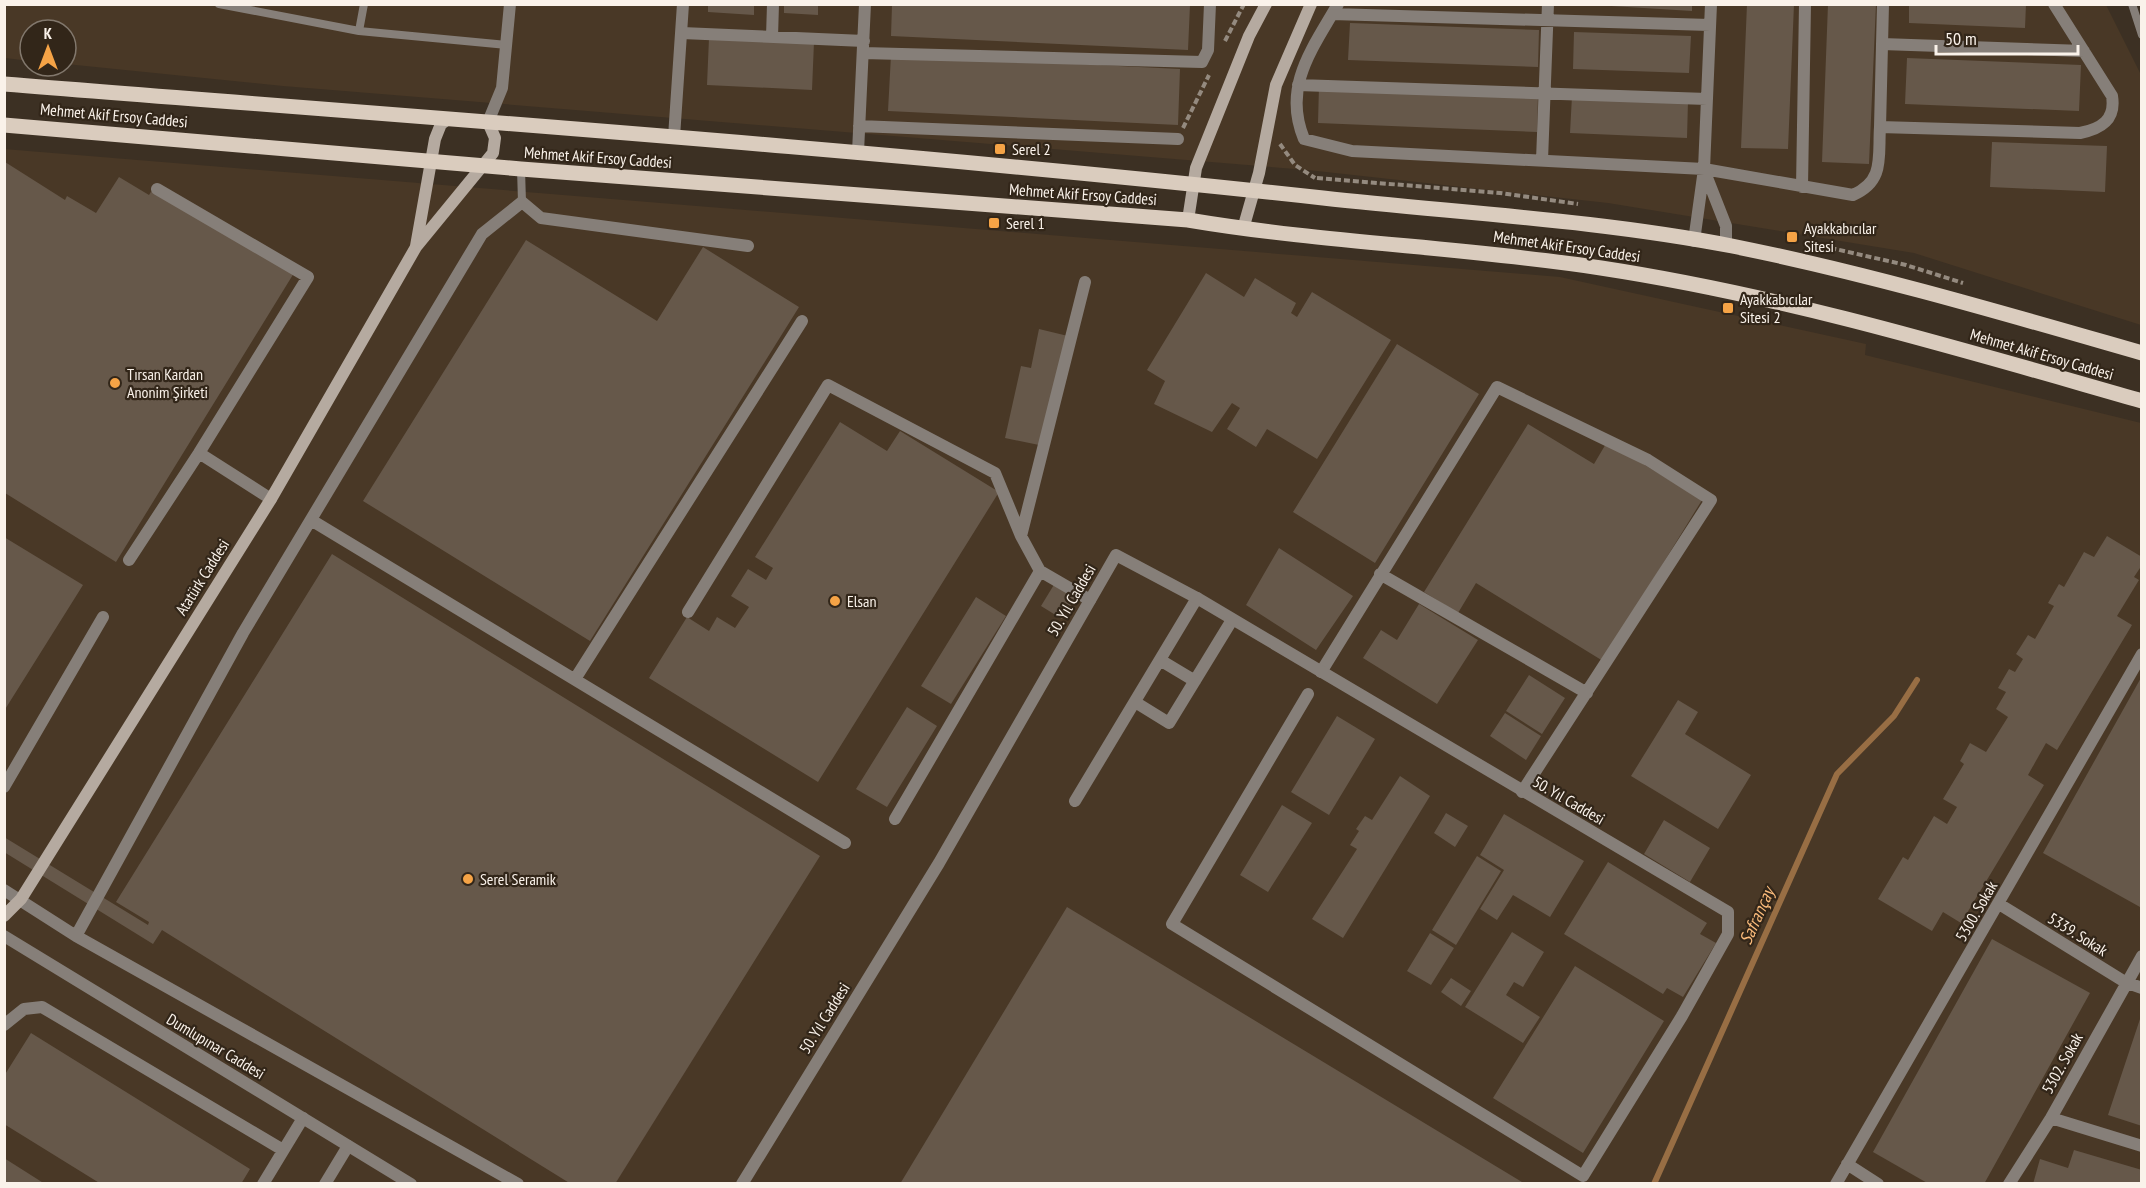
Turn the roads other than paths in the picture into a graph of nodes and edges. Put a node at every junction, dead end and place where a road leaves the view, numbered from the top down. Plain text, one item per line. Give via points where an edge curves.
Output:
1 (219, 4) edge
2 (364, 4) edge
3 (510, 4) edge
4 (683, 4) edge
5 (773, 4) edge
6 (865, 4) edge
7 (1210, 4) edge
8 (1266, 4) edge
9 (1311, 4) edge
10 (1548, 4) edge
11 (1711, 4) edge
12 (1805, 4) edge
13 (1882, 4) edge
14 (2054, 4) edge
15 (2132, 4) edge
16 (1335, 9) edge
17 (1548, 20) junction
18 (1710, 25) junction
19 (359, 31) junction
20 (682, 33) junction
21 (2142, 35) edge
22 (772, 37) junction
23 (1882, 44) junction
24 (507, 45) junction
25 (863, 47) junction
26 (2084, 51) junction
27 (4, 84) edge
28 (1298, 85) junction
29 (1545, 93) junction
30 (1707, 99) junction
31 (448, 119) junction
32 (488, 122) junction
33 (4, 125) edge
34 (859, 126) junction
35 (1880, 127) junction
36 (674, 137) junction
37 (1178, 139) road end
38 (858, 152) junction
39 (1542, 160) junction
40 (431, 161) junction
41 (483, 166) junction
42 (521, 169) junction
43 (1704, 169) junction
44 (1193, 183) junction
45 (1802, 187) junction
46 (157, 189) dead end
47 (1255, 189) junction
48 (522, 202) junction
49 (1188, 220) junction
50 (1243, 229) junction
51 (1694, 241) junction
52 (1726, 245) junction
53 (748, 246) dead end
54 (416, 247) junction
55 (1085, 282) dead end
56 (802, 321) dead end
57 (2142, 353) edge
58 (2142, 401) edge
59 (199, 453) junction
60 (271, 499) junction
61 (311, 520) junction
62 (1022, 536) junction
63 (129, 560) dead end
64 (1040, 571) junction
65 (1380, 574) junction
66 (1197, 598) junction
67 (1090, 600) junction
68 (688, 612) dead end
69 (104, 617) dead end
70 (1232, 620) junction
71 (2142, 654) edge
72 (1160, 660) junction
73 (1321, 672) junction
74 (575, 680) junction
75 (1195, 681) junction
76 (1587, 693) junction
77 (1308, 694) dead end
78 (1135, 702) junction
79 (4, 787) edge
80 (1522, 792) junction
81 (1075, 801) dead end
82 (895, 819) dead end
83 (845, 843) dead end
84 (4, 890) edge
85 (21, 899) junction
86 (1999, 904) junction
87 (4, 916) edge
88 (4, 936) edge
89 (76, 936) junction
90 (2142, 956) edge
91 (2125, 982) junction
92 (2142, 988) edge
93 (4, 1025) edge
94 (303, 1118) junction
95 (2051, 1118) junction
96 (348, 1146) junction
97 (2142, 1146) edge
98 (283, 1150) junction
99 (1847, 1164) junction
100 (263, 1184) edge
101 (325, 1184) edge
102 (411, 1184) edge
103 (518, 1184) edge
104 (742, 1184) edge
105 (1836, 1184) edge
106 (1878, 1184) edge
107 (2009, 1184) edge

1 - 19 lane
2 - 19 lane
3 - 24 street
4 - 20 street
5 - 22 street
6 - 25 street
7 - 25 street via 1208,50 1202,62
8 - 44 main road via 1249,36
9 - 47 main road via 1276,85
10 - 17 street
11 - 18 street
12 - 45 street
13 - 23 street
14 - 26 street
15 - 21 lane
16 - 17 street
16 - 28 street via 1299,72
17 - 18 street
17 - 29 street
18 - 30 street
19 - 24 lane
20 - 22 street
20 - 36 street
22 - 25 street
23 - 26 street
23 - 35 street
24 - 32 street via 502,88
25 - 34 street
26 - 35 street via 2107,85 2114,107 2106,123 2095,130 2080,133
27 - 31 main road, Mehmet Akif Ersoy Caddesi
28 - 29 street
28 - 39 street via 1304,139 1352,151
29 - 30 street
29 - 39 street
30 - 43 street
31 - 32 main road, Mehmet Akif Ersoy Caddesi
31 - 40 main road via 437,131
32 - 36 main road, Mehmet Akif Ersoy Caddesi
32 - 41 main road via 495,146
33 - 40 main road, Mehmet Akif Ersoy Caddesi
34 - 37 street
34 - 38 street
35 - 45 street via 1876,176 1868,189 1853,195
36 - 38 main road, Mehmet Akif Ersoy Caddesi
38 - 44 main road, Mehmet Akif Ersoy Caddesi
39 - 43 street
40 - 41 main road, Mehmet Akif Ersoy Caddesi
40 - 54 main road
41 - 42 main road, Mehmet Akif Ersoy Caddesi
41 - 54 main road
42 - 48 lane
42 - 49 main road, Mehmet Akif Ersoy Caddesi
43 - 45 street
43 - 51 street
43 - 52 street via 1726,226
44 - 47 main road, Mehmet Akif Ersoy Caddesi
44 - 49 main road
46 - 59 street via 308,277
47 - 50 main road
47 - 51 main road, Mehmet Akif Ersoy Caddesi via 1553,221
48 - 53 street via 541,218
48 - 61 street via 482,234
49 - 50 main road, Mehmet Akif Ersoy Caddesi
50 - 58 main road, Mehmet Akif Ersoy Caddesi via 1501,253 1730,291 1845,317
51 - 52 main road, Mehmet Akif Ersoy Caddesi
52 - 57 main road, Mehmet Akif Ersoy Caddesi via 1857,273
54 - 60 main road, Atatürk Caddesi
55 - 62 street
56 - 74 street
59 - 60 street
59 - 63 street
60 - 85 main road, Atatürk Caddesi
61 - 74 street
61 - 89 street via 243,633
62 - 64 street
62 - 68 street via 995,473 828,385
64 - 67 street
64 - 82 street
65 - 73 street
65 - 76 street
65 - 76 street via 1497,387 1648,460 1711,500
66 - 67 street, 50. Yıl Caddesi via 1116,555
66 - 70 street, 50. Yıl Caddesi
66 - 72 street
67 - 104 street, 50. Yıl Caddesi via 939,863
69 - 79 street
70 - 73 street, 50. Yıl Caddesi
70 - 75 street
71 - 86 street, 5300. Sokak
72 - 75 street
72 - 78 street
73 - 80 street, 50. Yıl Caddesi
74 - 83 street
75 - 78 street via 1169,723
76 - 80 street
77 - 80 street, 50. Yıl Caddesi via 1172,924 1583,1176 1728,934 1728,912
78 - 81 street
84 - 85 street
85 - 87 main road, Atatürk Caddesi
85 - 89 street
86 - 91 street, 5339. Sokak
86 - 99 street, 5300. Sokak
88 - 94 street, Dumlupınar Caddesi
89 - 103 street
90 - 91 street, 5302. Sokak
91 - 92 street, 5339. Sokak
91 - 95 street, 5302. Sokak
93 - 98 street via 24,1009 42,1007
94 - 96 street, Dumlupınar Caddesi
94 - 98 street
95 - 97 street
95 - 107 street, 5302. Sokak
96 - 101 street
96 - 102 street, Dumlupınar Caddesi
98 - 100 street
99 - 105 street, 5300. Sokak
99 - 106 street

